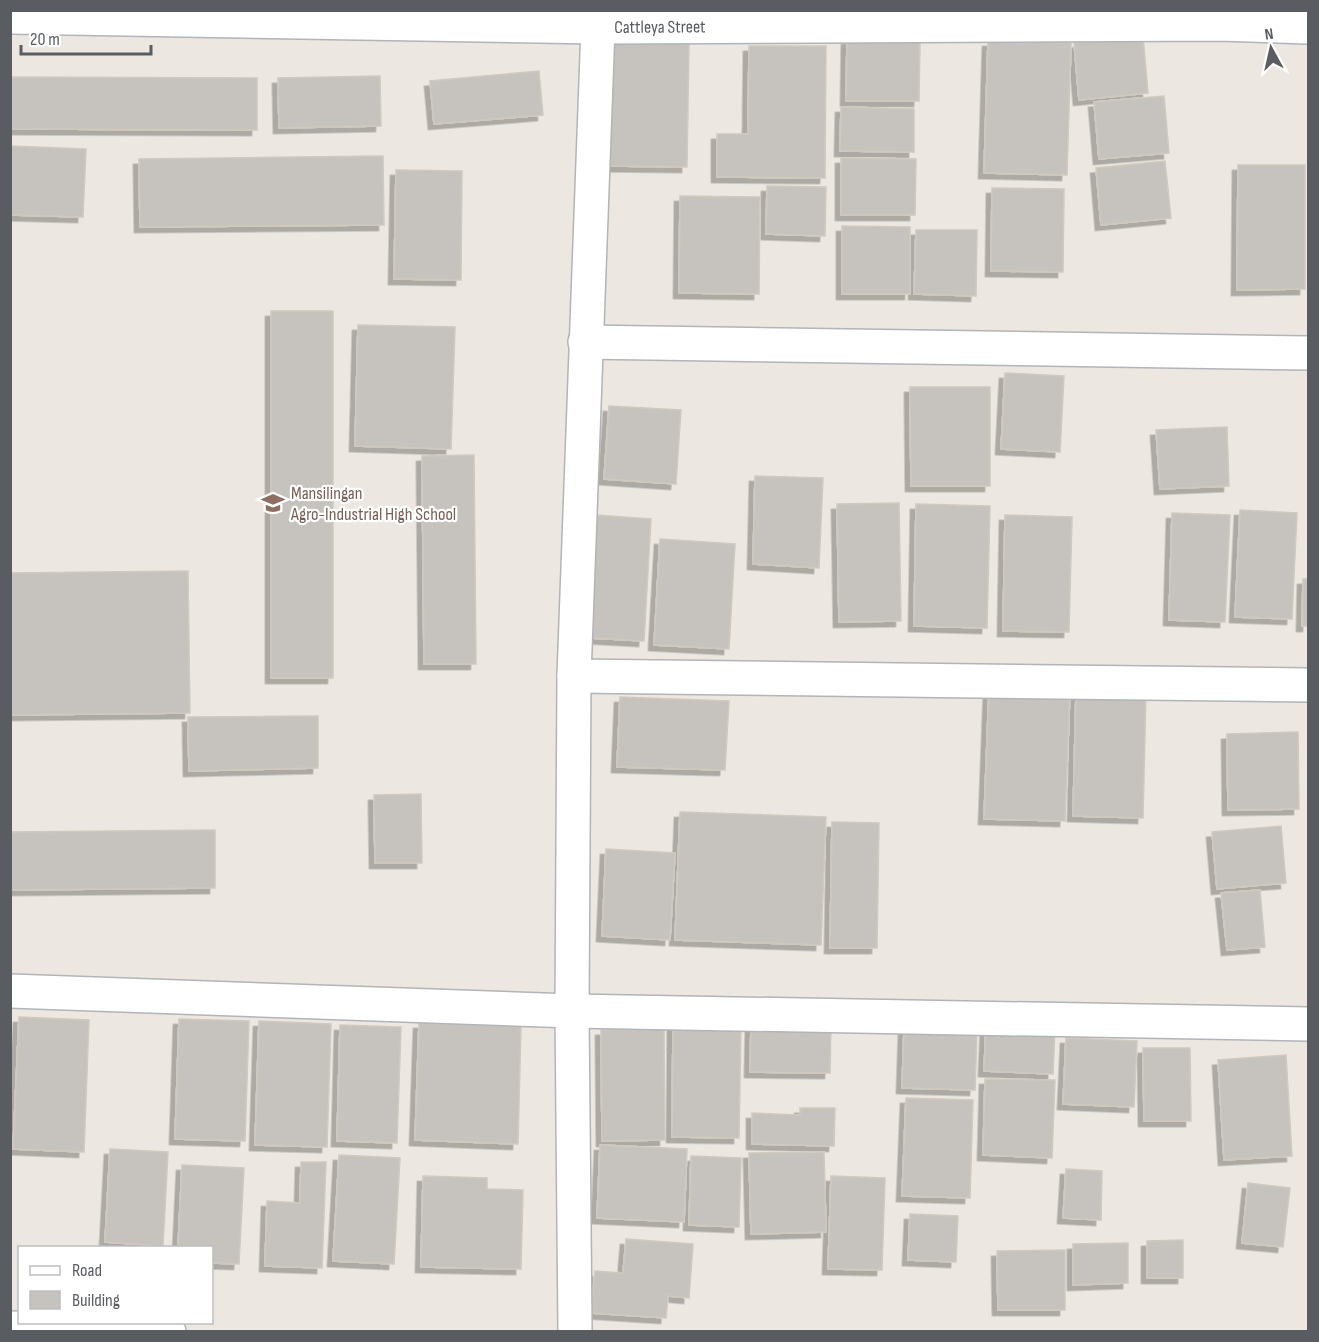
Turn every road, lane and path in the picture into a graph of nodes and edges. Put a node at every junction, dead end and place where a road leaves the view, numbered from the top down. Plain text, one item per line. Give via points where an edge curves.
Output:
1 (10, 17) edge
2 (1219, 17) edge
3 (598, 27) junction
4 (1308, 27) edge
5 (585, 342) junction
6 (1308, 353) edge
7 (574, 676) junction
8 (1308, 685) edge
9 (10, 992) edge
10 (572, 1011) junction
11 (1308, 1024) edge
12 (10, 1328) edge
13 (170, 1332) edge
14 (575, 1332) edge

1 - 3 street, Cattleya Street
2 - 3 street, Cattleya Street
2 - 4 street, Cattleya Street
3 - 5 street
5 - 6 street
5 - 7 street
7 - 8 street
7 - 10 street
9 - 10 street
10 - 11 street
10 - 14 street
12 - 13 street

